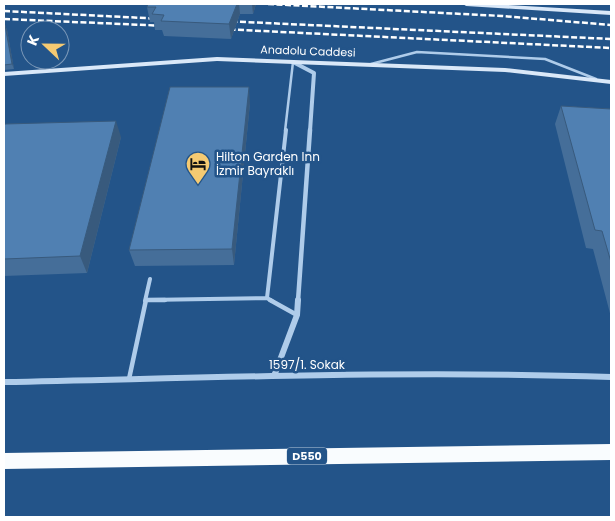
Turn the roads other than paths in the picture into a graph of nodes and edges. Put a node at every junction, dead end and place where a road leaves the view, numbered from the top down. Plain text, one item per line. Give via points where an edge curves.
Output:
1 (466, 4) edge
2 (611, 13) edge
3 (293, 62) junction
4 (368, 65) junction
5 (4, 74) edge
6 (598, 80) junction
7 (611, 82) edge
8 (150, 279) dead end
9 (267, 298) junction
10 (146, 300) junction
11 (297, 315) junction
12 (274, 376) junction
13 (611, 377) edge
14 (129, 379) junction
15 (4, 382) edge
16 (611, 452) edge
17 (4, 461) edge

1 - 2 main road
3 - 4 main road, Anadolu Caddesi
3 - 5 main road, Anadolu Caddesi via 217,59
3 - 9 lane
3 - 11 street via 314,74
4 - 6 main road, Anadolu Caddesi via 506,70
4 - 6 lane via 418,52 545,59
6 - 7 main road, Anadolu Caddesi
8 - 10 lane
9 - 10 lane
9 - 11 lane
10 - 14 lane
11 - 12 street
12 - 13 street, 1597/1. Sokak
12 - 14 street, 1597/1. Sokak
14 - 15 street, 1597/1. Sokak
16 - 17 highway, D550

